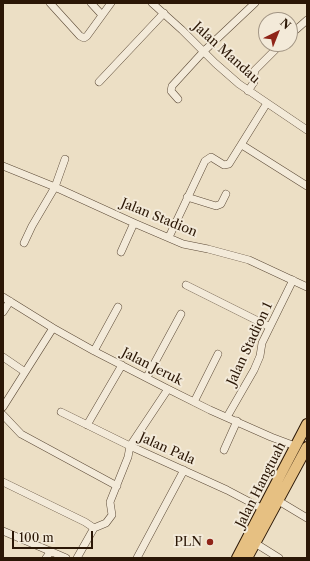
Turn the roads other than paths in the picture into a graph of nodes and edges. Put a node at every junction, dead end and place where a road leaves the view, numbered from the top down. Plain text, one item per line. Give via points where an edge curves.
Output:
1 (50, 3) edge
2 (91, 3) edge
3 (111, 3) edge
4 (152, 3) edge
5 (255, 3) edge
6 (164, 13) junction
7 (102, 15) junction
8 (307, 20) edge
9 (298, 28) edge
10 (204, 51) junction
11 (273, 52) edge
12 (99, 82) dead end
13 (248, 91) junction
14 (178, 99) dead end
15 (267, 103) junction
16 (307, 130) edge
17 (242, 145) junction
18 (65, 160) dead end
19 (3, 166) edge
20 (307, 186) edge
21 (55, 187) junction
22 (226, 194) dead end
23 (187, 197) junction
24 (134, 223) junction
25 (169, 237) junction
26 (24, 244) dead end
27 (121, 252) dead end
28 (293, 280) junction
29 (186, 285) dead end
30 (307, 287) edge
31 (3, 297) edge
32 (10, 301) junction
33 (118, 307) dead end
34 (3, 312) edge
35 (181, 314) dead end
36 (270, 327) junction
37 (53, 328) junction
38 (94, 351) junction
39 (218, 354) dead end
40 (3, 357) edge
41 (122, 365) junction
42 (25, 372) junction
43 (147, 377) junction
44 (168, 389) junction
45 (194, 402) junction
46 (3, 407) edge
47 (61, 412) dead end
48 (3, 415) edge
49 (227, 417) junction
50 (237, 421) junction
51 (307, 424) edge
52 (87, 425) junction
53 (130, 446) junction
54 (296, 446) junction
55 (224, 450) dead end
56 (306, 452) edge
57 (184, 470) junction
58 (3, 482) edge
59 (117, 486) junction
60 (277, 500) junction
61 (263, 509) junction
62 (307, 518) edge
63 (94, 528) junction
64 (4, 532) edge
65 (255, 542) junction
66 (51, 551) junction
67 (46, 558) edge
68 (66, 558) edge
69 (77, 558) edge
70 (137, 558) edge
71 (237, 558) edge
72 (247, 558) edge
73 (279, 558) edge

1 - 7 street via 82,38 87,36
2 - 7 street
3 - 7 street
4 - 6 street, Jalan Mandau
5 - 10 street
6 - 10 street, Jalan Mandau
6 - 12 street
8 - 9 street
10 - 13 street, Jalan Mandau
10 - 14 street via 171,88 171,92
11 - 13 street via 255,70 254,82
13 - 15 street, Jalan Mandau
15 - 16 street, Jalan Mandau
15 - 17 street
17 - 20 street
17 - 23 street via 228,165 211,157 206,159
18 - 21 street
19 - 21 street, Jalan Stadion
21 - 24 street, Jalan Stadion
21 - 26 street
22 - 23 street via 221,204 216,206
23 - 25 street
24 - 25 street, Jalan Stadion
24 - 27 street
25 - 28 street, Jalan Stadion via 183,244 248,260
28 - 30 street, Jalan Stadion
28 - 36 street, Jalan Stadion 1
29 - 36 street
31 - 32 street, Jalan Jeruk
32 - 34 street
32 - 37 street, Jalan Jeruk
33 - 38 street
35 - 43 street
36 - 49 street, Jalan Stadion 1 via 254,370
37 - 38 street, Jalan Jeruk
37 - 42 street
38 - 41 street, Jalan Jeruk
39 - 45 street
40 - 42 street
41 - 43 street, Jalan Jeruk
41 - 52 street
42 - 46 street
43 - 44 street, Jalan Jeruk
44 - 45 street, Jalan Jeruk
44 - 53 street
45 - 49 street, Jalan Jeruk
47 - 52 street, Jalan Pala
48 - 59 street via 21,434
49 - 50 street, Jalan Jeruk
50 - 54 street, Jalan Jeruk
50 - 55 street
51 - 54 highway, Jalan Hangtuah
52 - 53 street, Jalan Pala
53 - 57 street, Jalan Pala
53 - 59 street
54 - 61 highway, Jalan Hangtuah
56 - 60 highway, Jalan Hangtuah
57 - 61 street, Jalan Pala
57 - 70 street
58 - 63 street
59 - 63 street via 110,502 112,515 106,523
60 - 62 street
60 - 65 highway, Jalan Hangtuah
61 - 71 highway, Jalan Hangtuah
63 - 69 street
64 - 66 street
65 - 72 highway, Jalan Hangtuah
65 - 73 street
66 - 67 street
66 - 68 street

